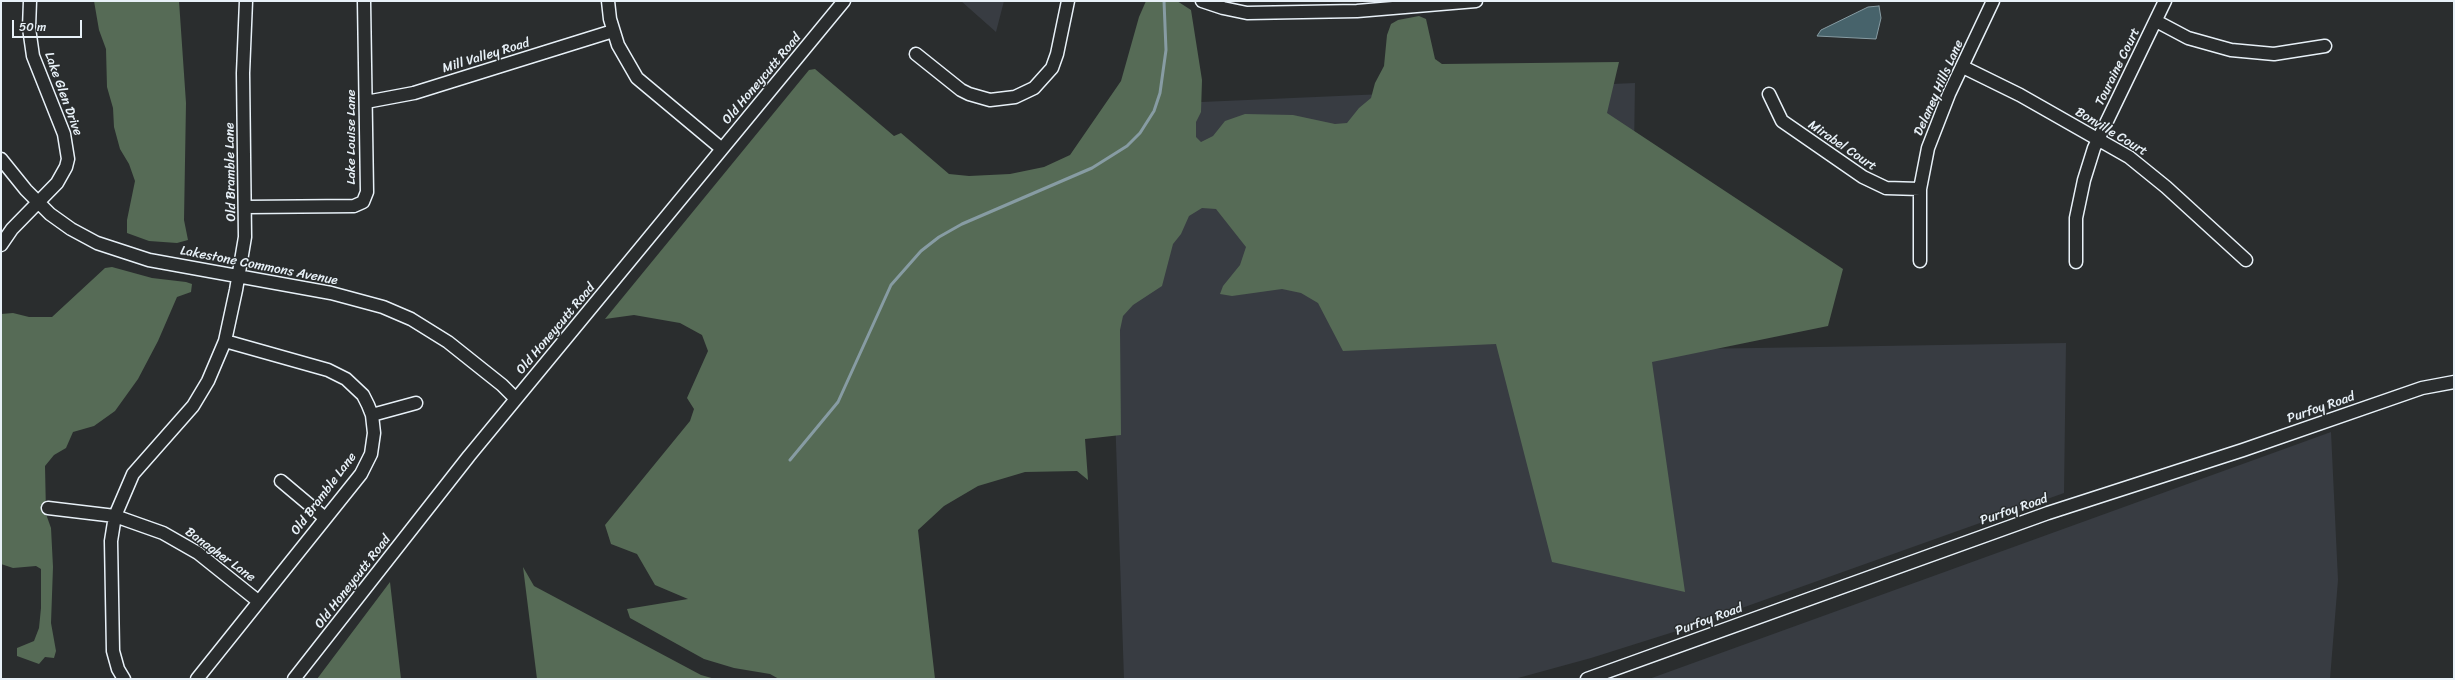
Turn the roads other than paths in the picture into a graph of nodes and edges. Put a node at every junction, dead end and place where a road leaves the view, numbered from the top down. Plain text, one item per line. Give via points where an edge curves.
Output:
1 (30, 1) edge
2 (246, 1) edge
3 (364, 1) edge
4 (608, 1) edge
5 (844, 1) edge
6 (1068, 1) edge
7 (1202, 1) edge
8 (1476, 1) edge
9 (1993, 1) edge
10 (2165, 1) edge
11 (1303, 6) edge
12 (2156, 20) junction
13 (612, 30) junction
14 (2325, 46) dead end
15 (916, 54) dead end
16 (1963, 67) junction
17 (1769, 94) dead end
18 (366, 102) junction
19 (2098, 140) junction
20 (722, 149) junction
21 (1, 159) edge
22 (1920, 189) junction
23 (38, 203) junction
24 (246, 207) junction
25 (1, 245) edge
26 (2246, 260) dead end
27 (1920, 261) dead end
28 (2076, 262) dead end
29 (238, 276) junction
30 (225, 341) junction
31 (2454, 382) edge
32 (516, 399) junction
33 (416, 403) dead end
34 (372, 415) junction
35 (281, 480) dead end
36 (48, 508) dead end
37 (115, 516) junction
38 (325, 518) junction
39 (258, 601) junction
40 (124, 679) edge
41 (197, 679) edge
42 (294, 679) edge
43 (1587, 679) edge

1 - 23 street, Lake Glen Drive via 29,28 33,56 64,134 68,151 62,175
2 - 24 street, Old Bramble Lane via 243,72
3 - 18 street, Lake Louise Lane
4 - 13 street
5 - 20 street, Old Honeycutt Road
6 - 15 street via 1052,68 1034,88 1014,98 990,100 969,94
7 - 11 street via 1247,13
8 - 11 street via 1357,11
9 - 16 street, Delaney Hills Lane
10 - 12 street, Touraine Court
12 - 14 street via 2188,38 2231,50 2274,54
12 - 19 street, Touraine Court
13 - 18 street, Mill Valley Road via 414,93
13 - 20 street via 637,78
16 - 19 street, Bonville Court via 2020,95
16 - 22 street, Delaney Hills Lane via 1949,94 1928,148
17 - 22 street, Mirabel Court via 1782,121 1863,177 1886,188
18 - 24 street, Lake Louise Lane via 367,192 363,202 354,206
19 - 26 street, Bonville Court via 2129,157 2166,187
19 - 28 street, Touraine Court via 2084,180 2076,218
20 - 32 street, Old Honeycutt Road
21 - 23 street, Lakestone Commons Avenue
22 - 27 street, Delaney Hills Lane
23 - 25 street, Lake Glen Drive via 12,229
23 - 29 street, Lakestone Commons Avenue via 71,229 110,248 150,260
24 - 29 street, Old Bramble Lane via 245,237
29 - 30 street, Old Bramble Lane
29 - 32 street, Lakestone Commons Avenue via 361,300 411,319 448,342
30 - 34 street, Old Bramble Lane via 337,374 363,395
30 - 37 street, Old Bramble Lane via 201,394 133,474
31 - 43 street, Purfoy Road via 2422,388 2249,448 2048,513
32 - 42 street, Old Honeycutt Road
33 - 34 street
34 - 38 street, Old Bramble Lane via 373,444 366,465
35 - 38 street
36 - 37 street, Banagher Lane
37 - 39 street, Banagher Lane via 163,533 189,547
37 - 40 street, Old Bramble Lane via 111,541 114,652 118,669
38 - 39 street, Old Bramble Lane
39 - 41 street, Old Bramble Lane

